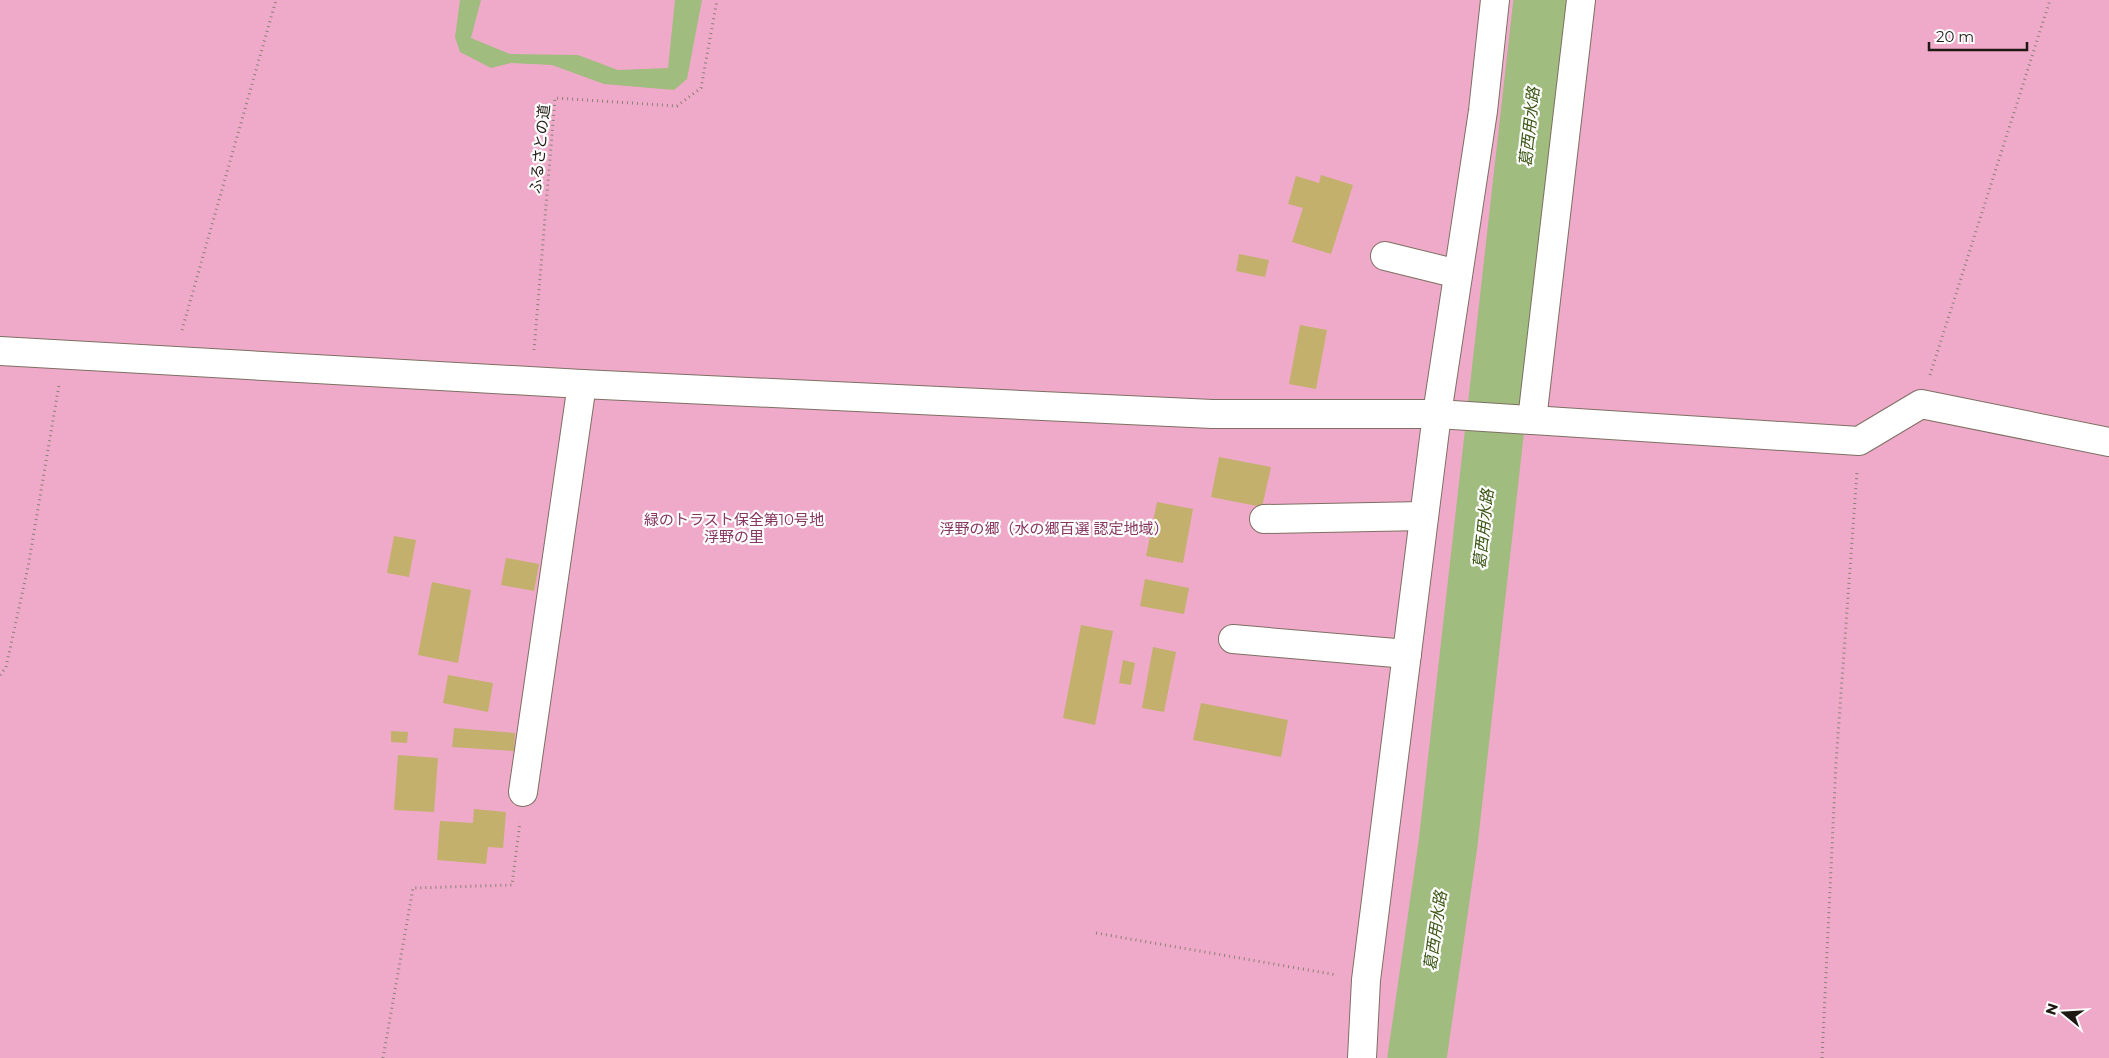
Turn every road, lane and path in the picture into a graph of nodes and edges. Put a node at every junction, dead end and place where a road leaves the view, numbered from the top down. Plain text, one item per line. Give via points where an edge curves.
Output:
1 (276, 0) edge
2 (717, 0) edge
3 (1495, 0) edge
4 (1581, 0) edge
5 (2050, 0) edge
6 (1385, 256) dead end
7 (1458, 274) junction
8 (0, 351) edge
9 (65, 355) junction
10 (173, 362) junction
11 (531, 381) junction
12 (582, 384) junction
13 (1921, 404) junction
14 (1446, 415) junction
15 (1525, 420) junction
16 (1859, 441) junction
17 (2109, 442) edge
18 (1424, 516) junction
19 (1264, 519) dead end
20 (1233, 639) dead end
21 (1407, 654) junction
22 (0, 675) edge
23 (523, 792) joint
24 (1096, 933) dead end
25 (1366, 980) junction
26 (383, 1058) edge
27 (1362, 1058) edge
28 (1822, 1058) edge

1 - 10 path
2 - 11 path, ふるさとの道 via 701,88 677,106 555,98
3 - 7 street via 1483,111
4 - 15 street
5 - 13 path
6 - 7 street
7 - 14 street
8 - 9 street
9 - 10 street
9 - 22 path via 28,567 6,667
10 - 11 street
11 - 12 street
12 - 14 street via 1212,414
12 - 23 street
13 - 16 street
13 - 17 street
14 - 15 street
14 - 18 street
15 - 16 street
16 - 28 path via 1836,763
18 - 19 street
18 - 21 street
20 - 21 street
21 - 25 street
23 - 26 path via 512,885 414,888
24 - 25 path
25 - 27 street

